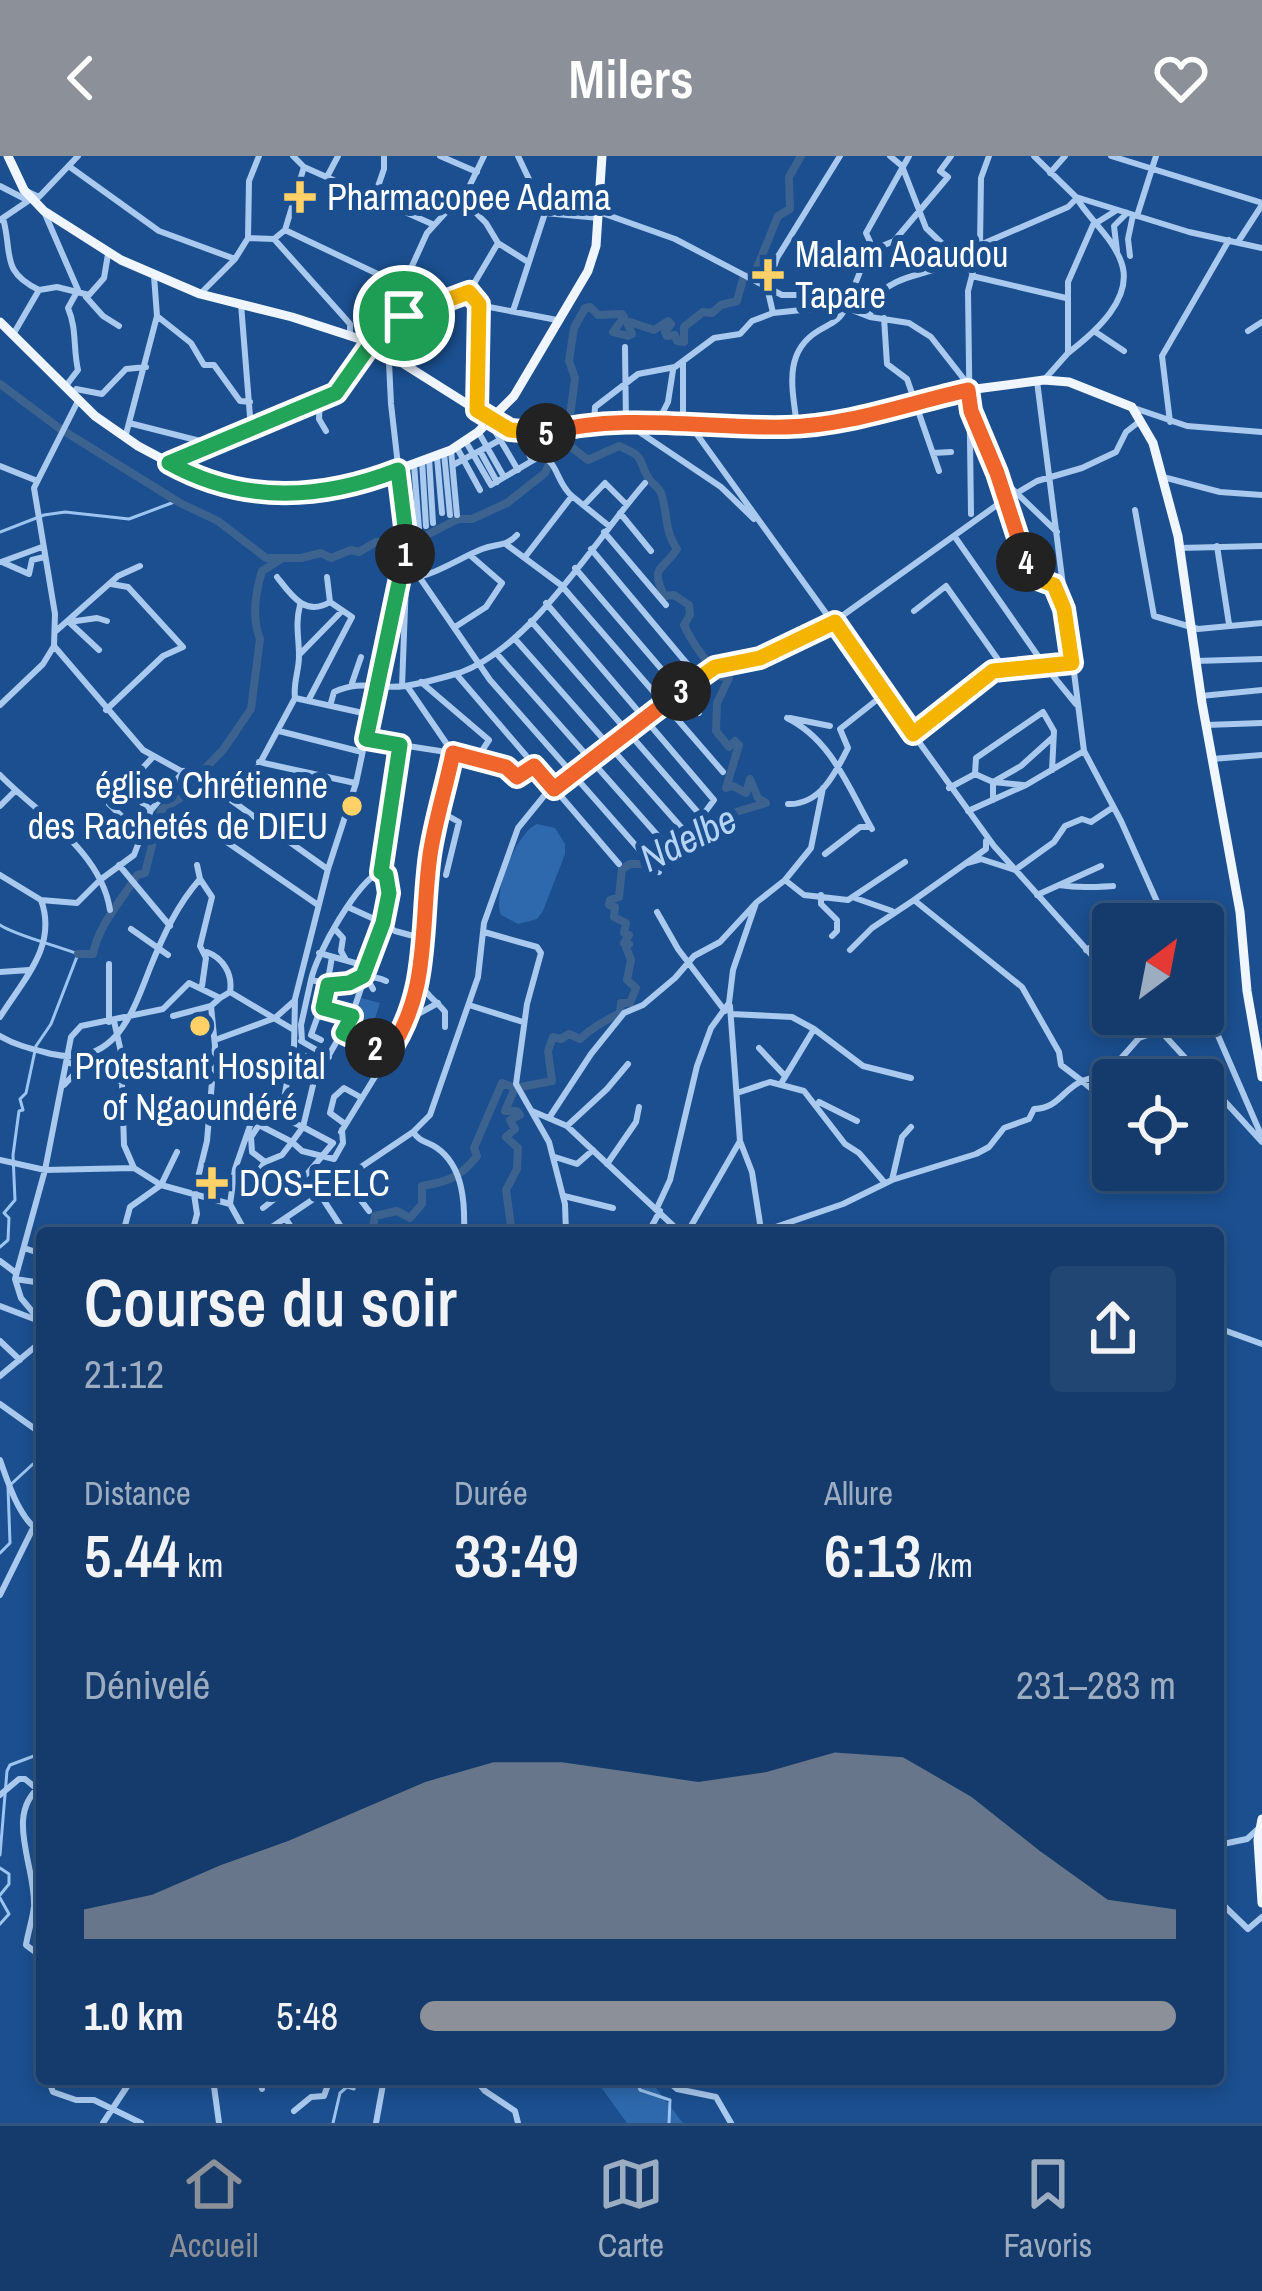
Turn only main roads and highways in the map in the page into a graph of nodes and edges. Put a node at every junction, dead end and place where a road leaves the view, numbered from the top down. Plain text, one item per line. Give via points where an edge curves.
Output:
1 (8, 156) edge
2 (602, 156) edge
3 (0, 322) edge
4 (486, 425) junction
5 (1262, 1078) edge
6 (1261, 1824) edge
7 (1262, 1903) edge

1 - 4 main road via 26,196 102,247 200,294 369,342 477,410
2 - 4 main road via 588,271 514,396
3 - 4 main road via 125,438 220,485 310,494 344,489 440,453
4 - 5 main road via 537,434 658,422 792,427 968,387 1040,380 1069,382 1132,407 1153,443 1179,548
6 - 7 main road

